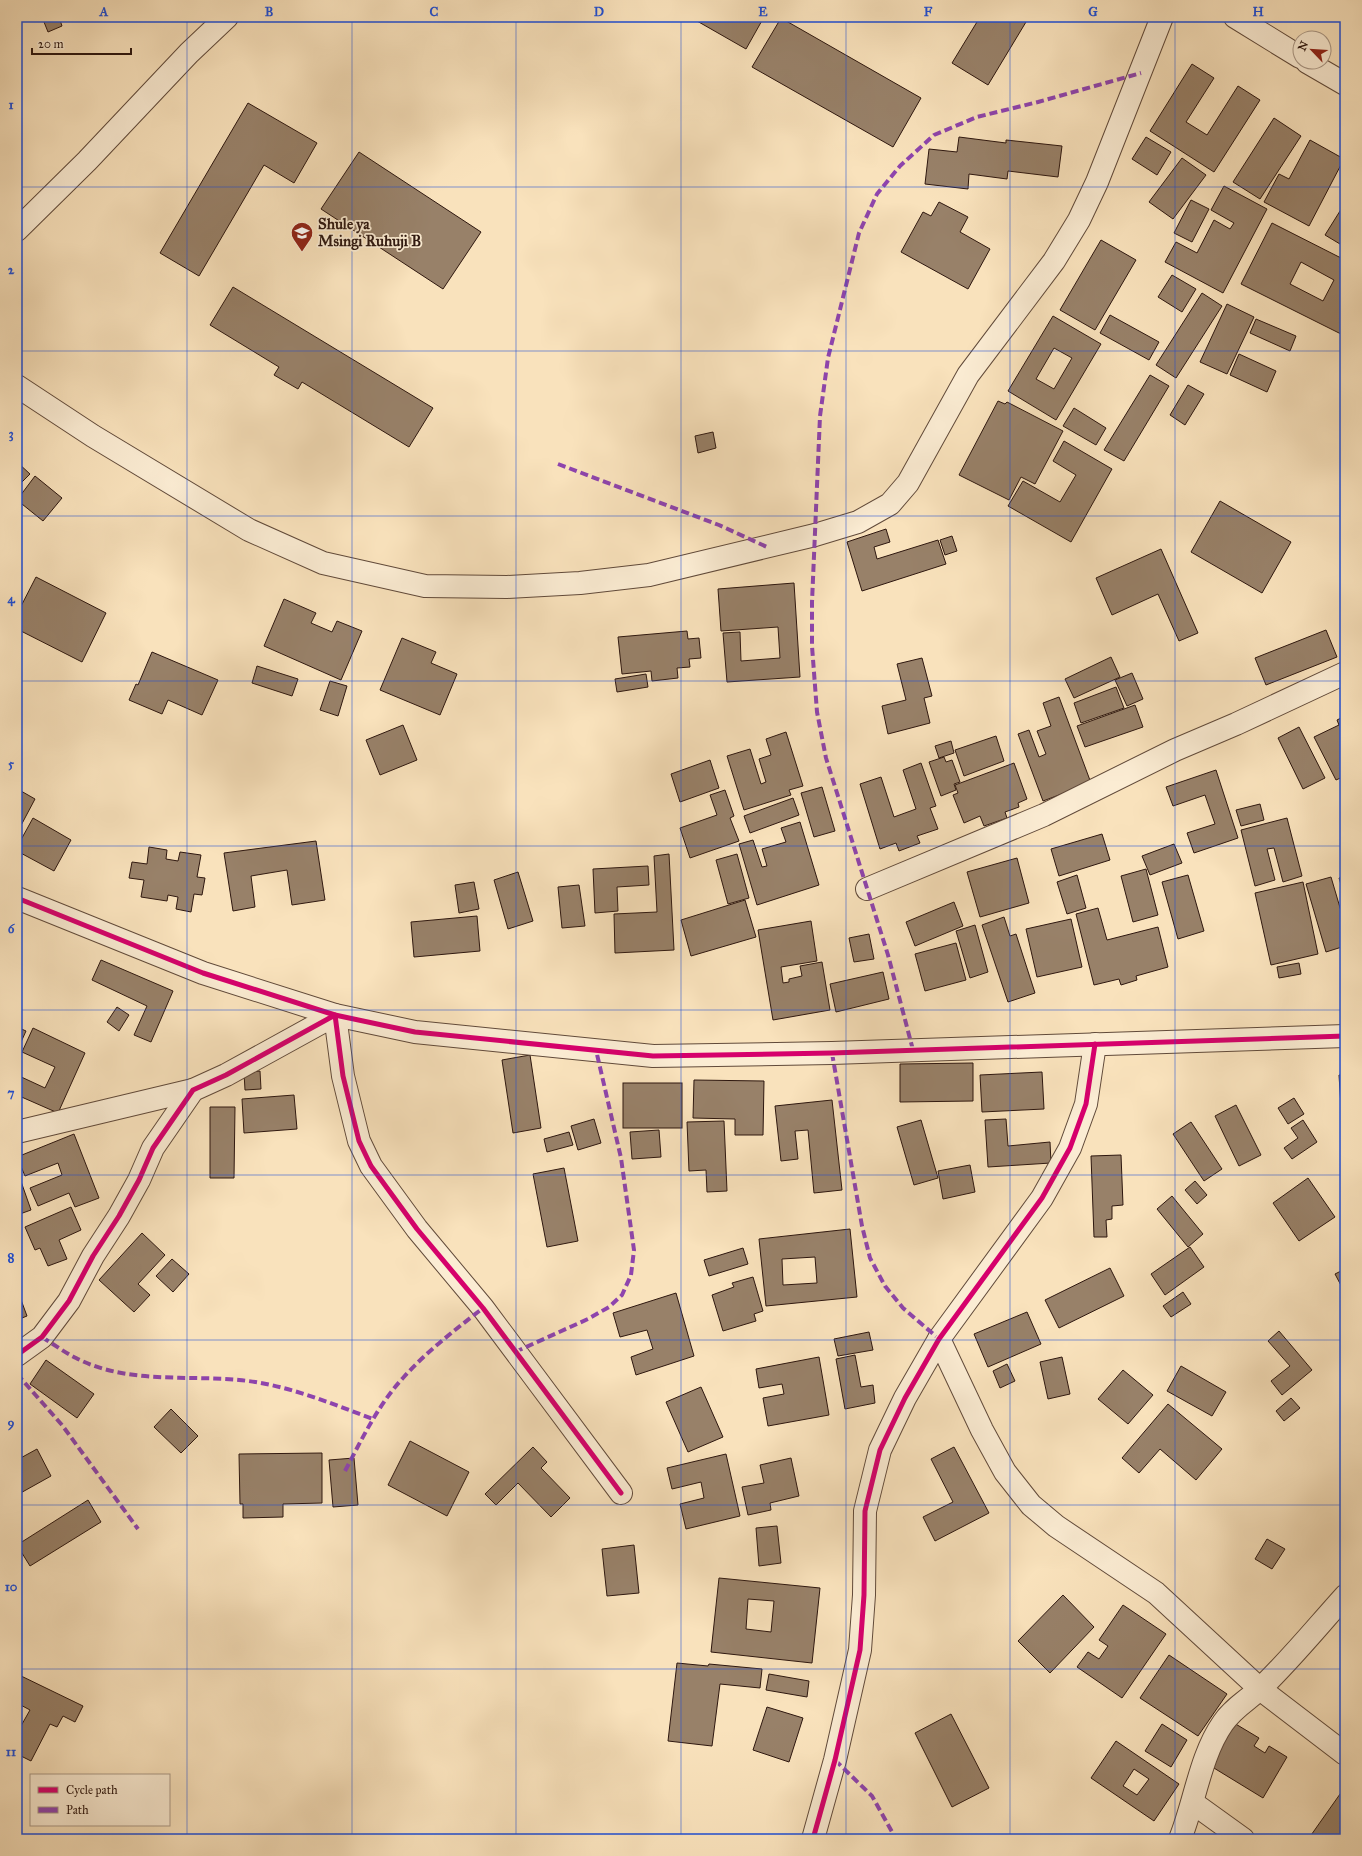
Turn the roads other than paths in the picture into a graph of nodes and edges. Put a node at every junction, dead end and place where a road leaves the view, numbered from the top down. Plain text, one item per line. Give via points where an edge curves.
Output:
1 (227, 17) edge
2 (1162, 17) edge
3 (1235, 17) edge
4 (1292, 52) edge
5 (1321, 70) edge
6 (1345, 84) edge
7 (17, 230) edge
8 (17, 386) edge
9 (1345, 673) edge
10 (867, 889) dead end
11 (17, 898) edge
12 (335, 1016) junction
13 (1345, 1036) edge
14 (1096, 1044) junction
15 (194, 1090) junction
16 (17, 1132) edge
17 (939, 1339) junction
18 (17, 1355) edge
19 (621, 1493) dead end
20 (1345, 1596) edge
21 (1260, 1689) junction
22 (1345, 1754) edge
23 (1193, 1803) junction
24 (813, 1839) edge
25 (1180, 1839) edge
26 (1242, 1839) edge

1 - 7 street
2 - 8 street via 1097,182 1054,261 968,375 908,483 890,504 858,522 815,535 649,575 580,583 507,587 425,586 323,563 249,530
3 - 4 street
5 - 6 street
9 - 10 street via 1175,750 1044,815
11 - 12 street via 203,973
12 - 14 street via 415,1032 653,1056
12 - 15 street
12 - 19 street via 343,1076 359,1141 371,1166 417,1229 483,1308
13 - 14 street
14 - 17 street via 1086,1104 1070,1148 1042,1198
15 - 16 street
15 - 18 street via 153,1148 139,1180 69,1301 42,1337
17 - 21 street via 993,1451 1005,1472 1031,1505 1056,1526 1156,1593
17 - 24 street via 905,1398 880,1450 865,1510 864,1595 860,1650 836,1760
20 - 21 street
21 - 22 street
21 - 23 street via 1237,1707 1223,1723 1210,1748
23 - 25 street
23 - 26 street

